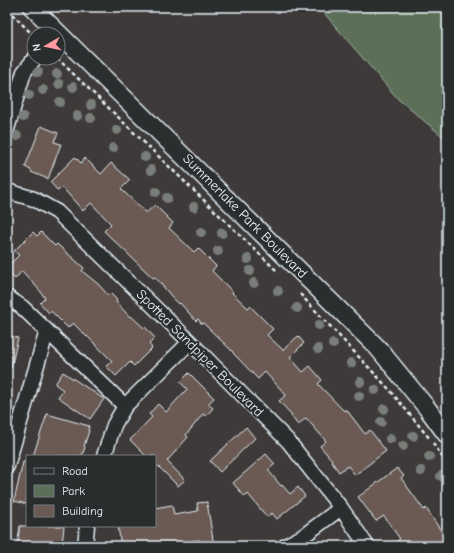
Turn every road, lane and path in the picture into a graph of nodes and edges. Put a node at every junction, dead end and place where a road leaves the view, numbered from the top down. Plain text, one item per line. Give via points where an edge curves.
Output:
1 (32, 7) edge
2 (7, 9) edge
3 (51, 26) edge
4 (26, 28) edge
5 (66, 41) edge
6 (29, 66) edge
7 (65, 66) edge
8 (7, 129) edge
9 (7, 191) edge
10 (281, 275) dead end
11 (298, 292) dead end
12 (7, 297) edge
13 (48, 331) junction
14 (190, 342) junction
15 (125, 406) junction
16 (447, 435) edge
17 (104, 455) edge
18 (447, 464) edge
19 (7, 466) edge
20 (341, 508) junction
21 (87, 527) edge
22 (85, 546) edge
23 (285, 546) edge
24 (367, 546) edge

1 - 3 main road, Summerlake Park Boulevard
2 - 4 path
5 - 16 main road, Summerlake Park Boulevard via 378,348
6 - 8 street via 24,72
7 - 10 path
9 - 14 street, Spotted Sandpiper Boulevard via 34,198 57,212
11 - 18 path via 388,388
12 - 13 street
13 - 15 street
13 - 19 street
14 - 15 street
14 - 20 street, Spotted Sandpiper Boulevard via 288,441
15 - 17 street via 114,425
20 - 23 street via 302,537
20 - 24 street, Spotted Sandpiper Boulevard
21 - 22 street

